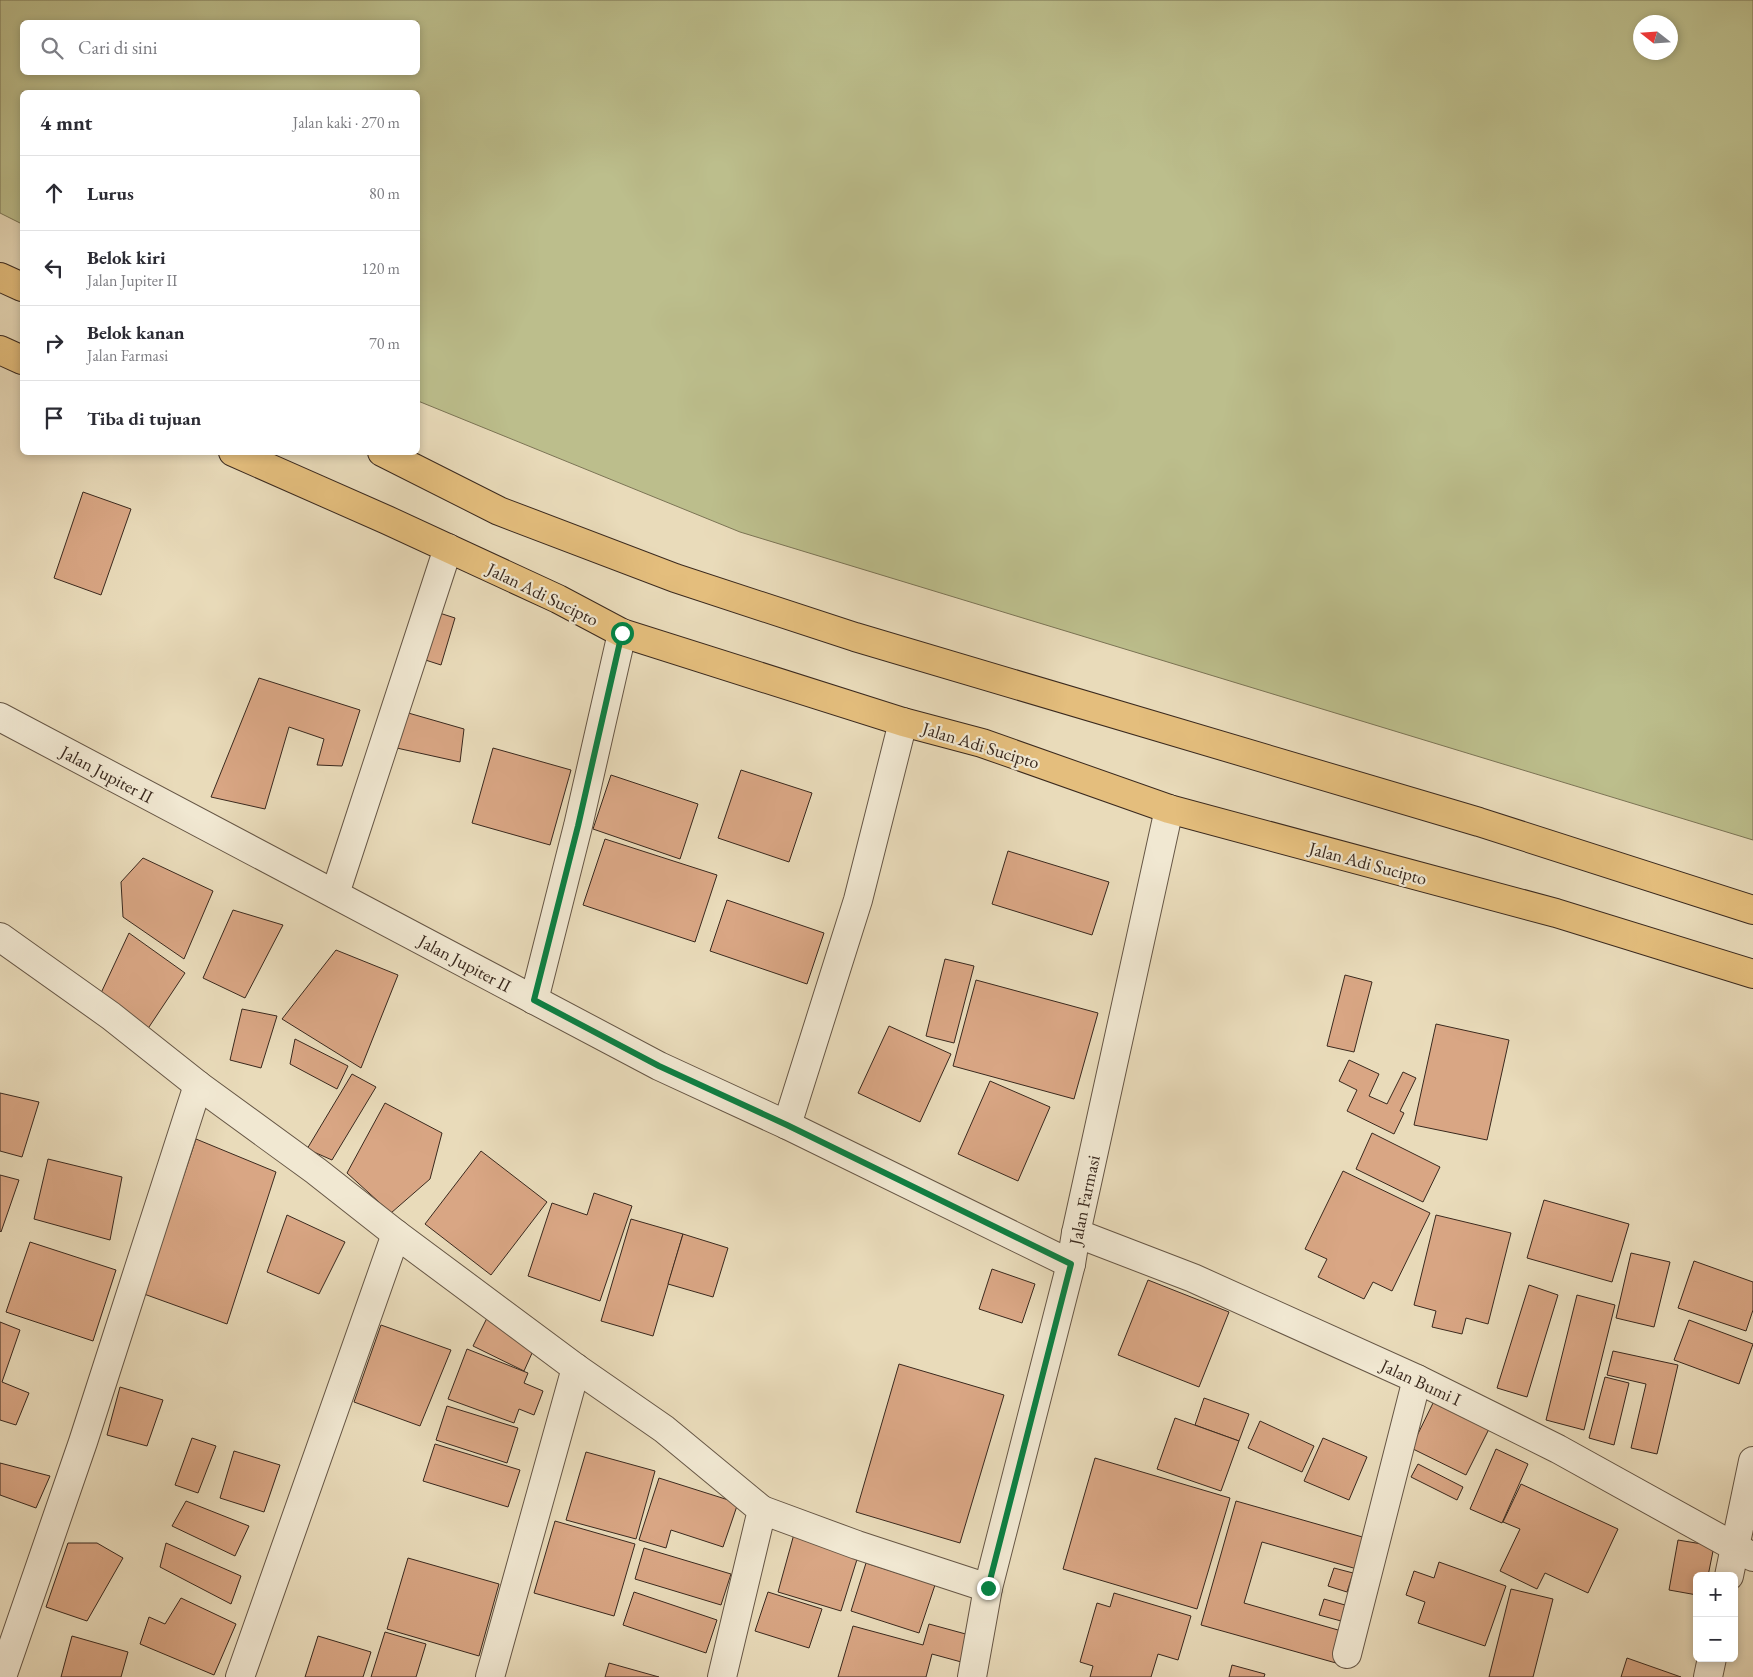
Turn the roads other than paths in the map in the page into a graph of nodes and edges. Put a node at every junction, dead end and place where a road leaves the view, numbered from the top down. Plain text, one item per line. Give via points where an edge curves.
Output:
1 (0, 277) edge
2 (20, 286) edge
3 (0, 350) edge
4 (20, 359) edge
5 (240, 455) edge
6 (388, 455) edge
7 (448, 548) junction
8 (622, 633) junction
9 (0, 717) edge
10 (903, 722) junction
11 (1169, 809) junction
12 (335, 894) junction
13 (1753, 910) edge
14 (0, 939) edge
15 (1753, 974) edge
16 (534, 1000) junction
17 (198, 1086) junction
18 (787, 1125) junction
19 (1076, 1233) junction
20 (396, 1234) junction
21 (1071, 1264) junction
22 (576, 1368) junction
23 (1417, 1379) junction
24 (1753, 1461) edge
25 (762, 1510) junction
26 (1744, 1553) edge
27 (1732, 1572) edge
28 (988, 1588) junction
29 (1347, 1654) dead end
30 (1711, 1662) edge
31 (2, 1677) edge
32 (240, 1677) edge
33 (490, 1677) edge
34 (722, 1677) edge
35 (972, 1677) edge
36 (1708, 1677) edge

1 - 2 highway
3 - 4 highway
5 - 7 highway, Jalan Adi Sucipto
6 - 13 highway via 499,511 675,578 855,636 1479,822
7 - 8 highway, Jalan Adi Sucipto
7 - 12 street
8 - 10 highway, Jalan Adi Sucipto
8 - 16 street
9 - 12 street, Jalan Jupiter II
10 - 11 highway, Jalan Adi Sucipto via 982,742
10 - 18 street via 858,900
11 - 15 highway, Jalan Adi Sucipto via 1556,914
11 - 19 street, Jalan Farmasi
12 - 16 street, Jalan Jupiter II
14 - 17 street via 111,1016
16 - 18 street, Jalan Jupiter II via 659,1066
17 - 20 street via 316,1171
17 - 31 street via 83,1442
18 - 21 street, Jalan Jupiter II
19 - 21 street, Jalan Farmasi
19 - 23 street, Jalan Bumi I via 1193,1278
20 - 22 street
20 - 32 street
21 - 28 street, Jalan Farmasi
22 - 25 street via 664,1428
22 - 33 street
23 - 26 street, Jalan Bumi I via 1558,1449
23 - 29 street
24 - 26 street
25 - 28 street
25 - 34 street
26 - 27 street
28 - 35 street, Jalan Farmasi
30 - 36 street

